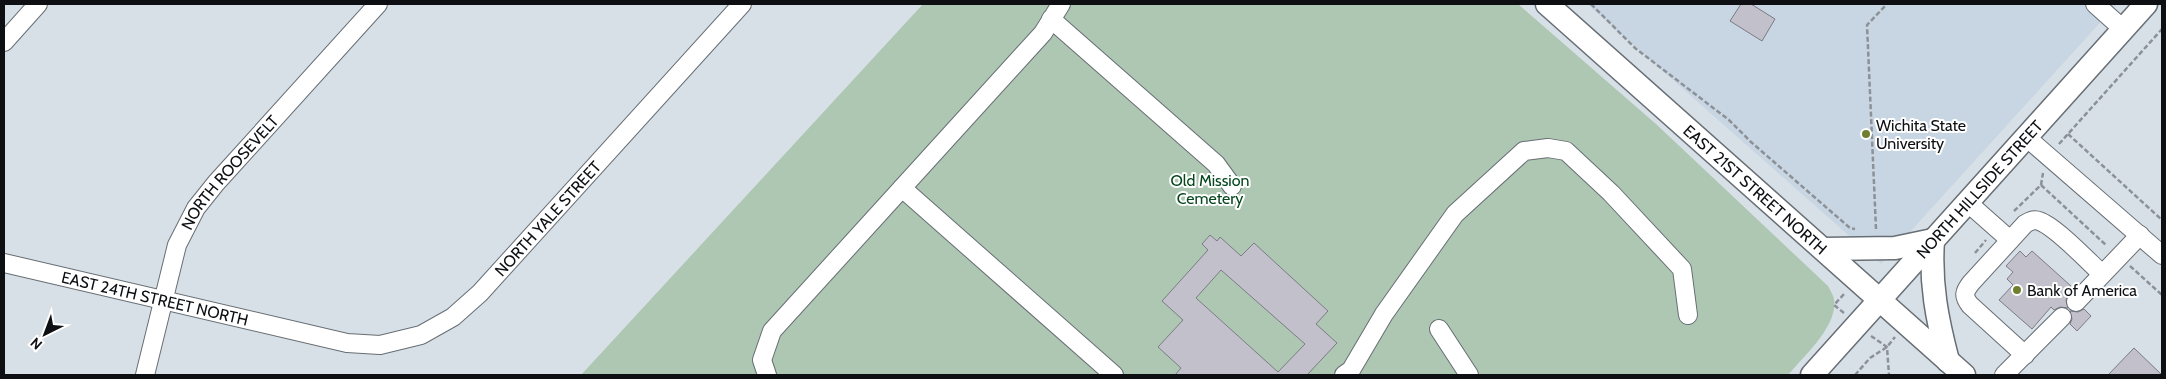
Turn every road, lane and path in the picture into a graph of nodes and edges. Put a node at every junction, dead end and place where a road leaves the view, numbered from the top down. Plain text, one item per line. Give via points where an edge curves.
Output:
1 (38, 4) edge
2 (378, 4) edge
3 (742, 4) edge
4 (1547, 4) edge
5 (1591, 4) edge
6 (1887, 4) edge
7 (2095, 4) edge
8 (2146, 4) edge
9 (1053, 10) edge
10 (2123, 29) junction
11 (4, 42) edge
12 (2068, 134) dead end
13 (2026, 137) junction
14 (2041, 185) dead end
15 (1232, 186) dead end
16 (902, 188) junction
17 (1967, 202) junction
18 (2162, 220) edge
19 (1859, 229) dead end
20 (1867, 230) dead end
21 (2140, 235) junction
22 (1933, 240) junction
23 (2010, 240) junction
24 (1825, 249) junction
25 (2162, 255) edge
26 (2120, 256) junction
27 (4, 263) edge
28 (2102, 274) junction
29 (2162, 295) edge
30 (163, 300) junction
31 (1880, 300) junction
32 (2076, 302) dead end
33 (1688, 315) dead end
34 (2062, 317) dead end
35 (1439, 329) dead end
36 (307, 334) joint
37 (2025, 355) junction
38 (1956, 368) edge
39 (1349, 374) edge
40 (145, 375) edge
41 (767, 375) edge
42 (1114, 375) edge
43 (1469, 375) edge
44 (1812, 375) edge
45 (1855, 375) edge
46 (1889, 375) edge
47 (2004, 375) edge

1 - 11 street
2 - 30 street, NORTH ROOSEVELT via 196,208 177,245
3 - 36 street, NORTH YALE STREET via 480,293 453,317 421,335 380,345 347,343
4 - 24 main road, EAST 21ST STREET NORTH
5 - 19 path via 1635,48 1729,120 1850,228
6 - 20 path via 1867,25 1876,231
7 - 10 street
8 - 10 main road, NORTH HILLSIDE STREET
9 - 15 street via 1216,164
9 - 16 street via 1043,33
10 - 13 main road, NORTH HILLSIDE STREET
12 - 18 path
13 - 17 main road, NORTH HILLSIDE STREET
13 - 21 street
14 - 26 path
16 - 41 street via 772,331 762,360
16 - 42 street
17 - 22 main road, NORTH HILLSIDE STREET
17 - 23 street
21 - 25 street
21 - 26 street
22 - 24 main road via 1895,248
22 - 31 main road, NORTH HILLSIDE STREET
22 - 38 main road via 1931,270 1934,299
23 - 28 street via 2025,224 2032,220 2040,221
23 - 37 street via 1971,283 1965,291 1965,298
24 - 31 main road, EAST 21ST STREET NORTH
26 - 28 street
26 - 29 path
27 - 30 street, EAST 24TH STREET NORTH
28 - 32 street
30 - 36 street, EAST 24TH STREET NORTH
30 - 40 street, NORTH ROOSEVELT
31 - 38 main road, EAST 21ST STREET NORTH
31 - 44 main road, NORTH HILLSIDE STREET
33 - 39 street via 1682,269 1611,193 1566,151 1548,148 1524,151 1455,214 1384,314
34 - 37 street
35 - 43 street
37 - 47 street
45 - 46 path via 1870,358 1887,347

